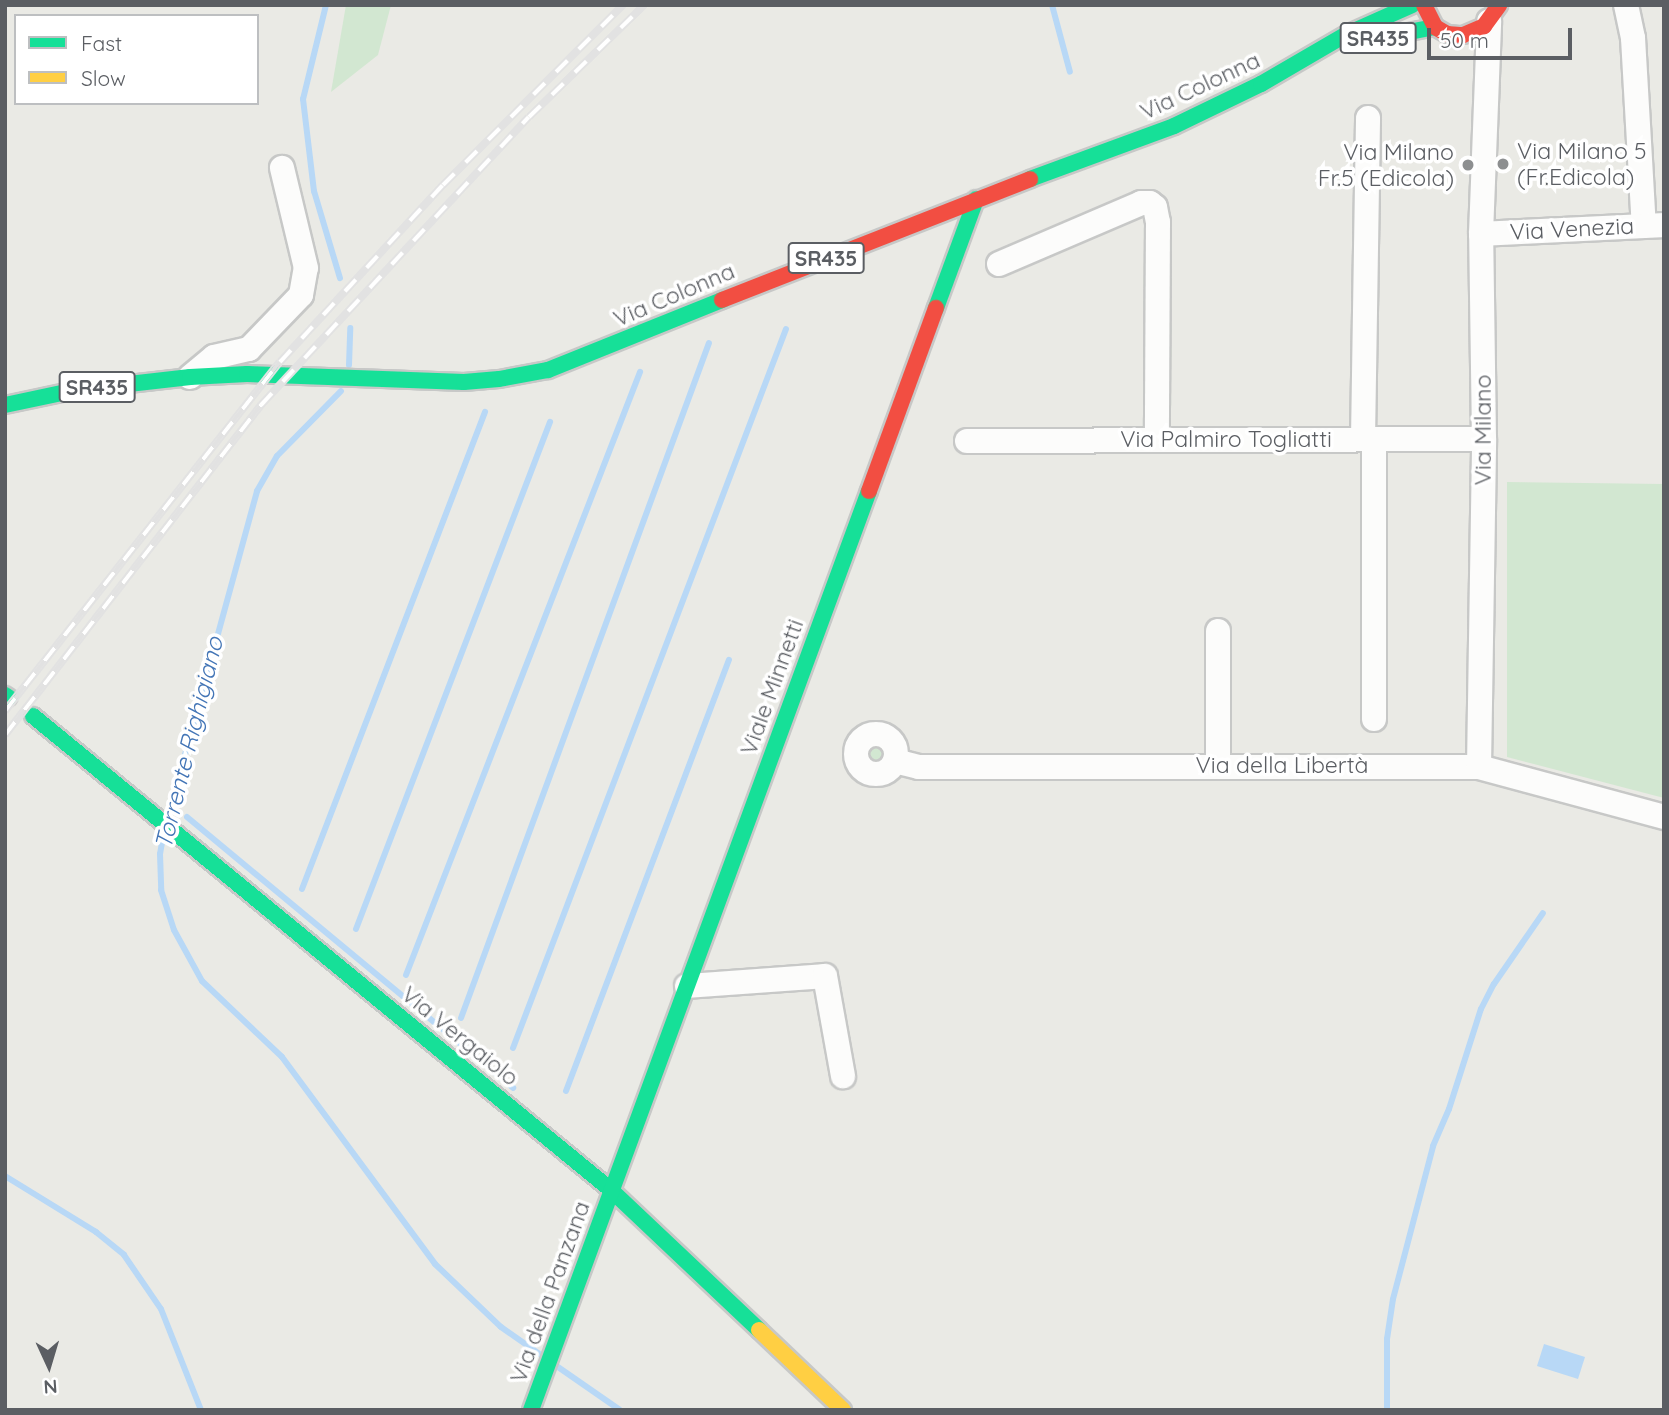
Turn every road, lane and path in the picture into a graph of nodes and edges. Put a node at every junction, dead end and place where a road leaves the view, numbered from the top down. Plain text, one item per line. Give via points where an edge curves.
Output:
1 (1412, 5) edge
2 (1424, 5) edge
3 (1626, 5) edge
4 (1494, 13) edge
5 (1445, 31) junction
6 (1320, 50) junction
7 (1485, 92) junction
8 (1368, 118) dead end
9 (282, 169) dead end
10 (976, 199) junction
11 (1654, 225) edge
12 (1481, 234) junction
13 (999, 264) dead end
14 (249, 348) junction
15 (247, 374) junction
16 (190, 377) junction
17 (5, 405) edge
18 (1369, 439) junction
19 (1484, 439) junction
20 (1157, 440) junction
21 (967, 441) dead end
22 (1218, 631) dead end
23 (33, 716) dead end
24 (1374, 719) dead end
25 (895, 761) dead end
26 (1218, 765) junction
27 (1479, 767) junction
28 (1664, 817) edge
29 (687, 986) junction
30 (843, 1076) dead end
31 (611, 1190) junction
32 (531, 1410) edge
33 (843, 1410) edge

1 - 6 street, SR435
2 - 5 street, SR435
3 - 11 street
4 - 5 street, SR435 via 1472,34
4 - 7 street, Via Milano
5 - 6 street, SR435
5 - 7 street via 1468,55
6 - 10 street, Via Colonna / SR435 via 1261,85 1174,126
7 - 12 street, Via Milano
8 - 18 street
9 - 14 street via 307,276 296,301
10 - 15 street, Via Colonna / SR435 via 548,370 464,382
10 - 29 street, Viale Minnetti
11 - 12 street, Via Venezia
12 - 19 street, Via Milano
13 - 20 street via 1141,203 1155,207
14 - 15 street
14 - 16 street via 214,357
15 - 16 street, Via Colonna / SR435
16 - 17 street, Via Colonna / SR435 via 76,390
18 - 19 street, Via Palmiro Togliatti
18 - 20 street, Via Palmiro Togliatti
18 - 24 street
19 - 27 street, Via Milano
20 - 21 street, Via Palmiro Togliatti
22 - 26 street
23 - 31 street, Via Vergaiolo
25 - 26 street, Via della Libertà via 919,767
26 - 27 street, Via della Libertà
27 - 28 street, Via della Libertà
29 - 30 street via 825,976
29 - 31 street, Viale Minnetti
31 - 32 street, Via della Panzana
31 - 33 street, Via Vergaiolo

